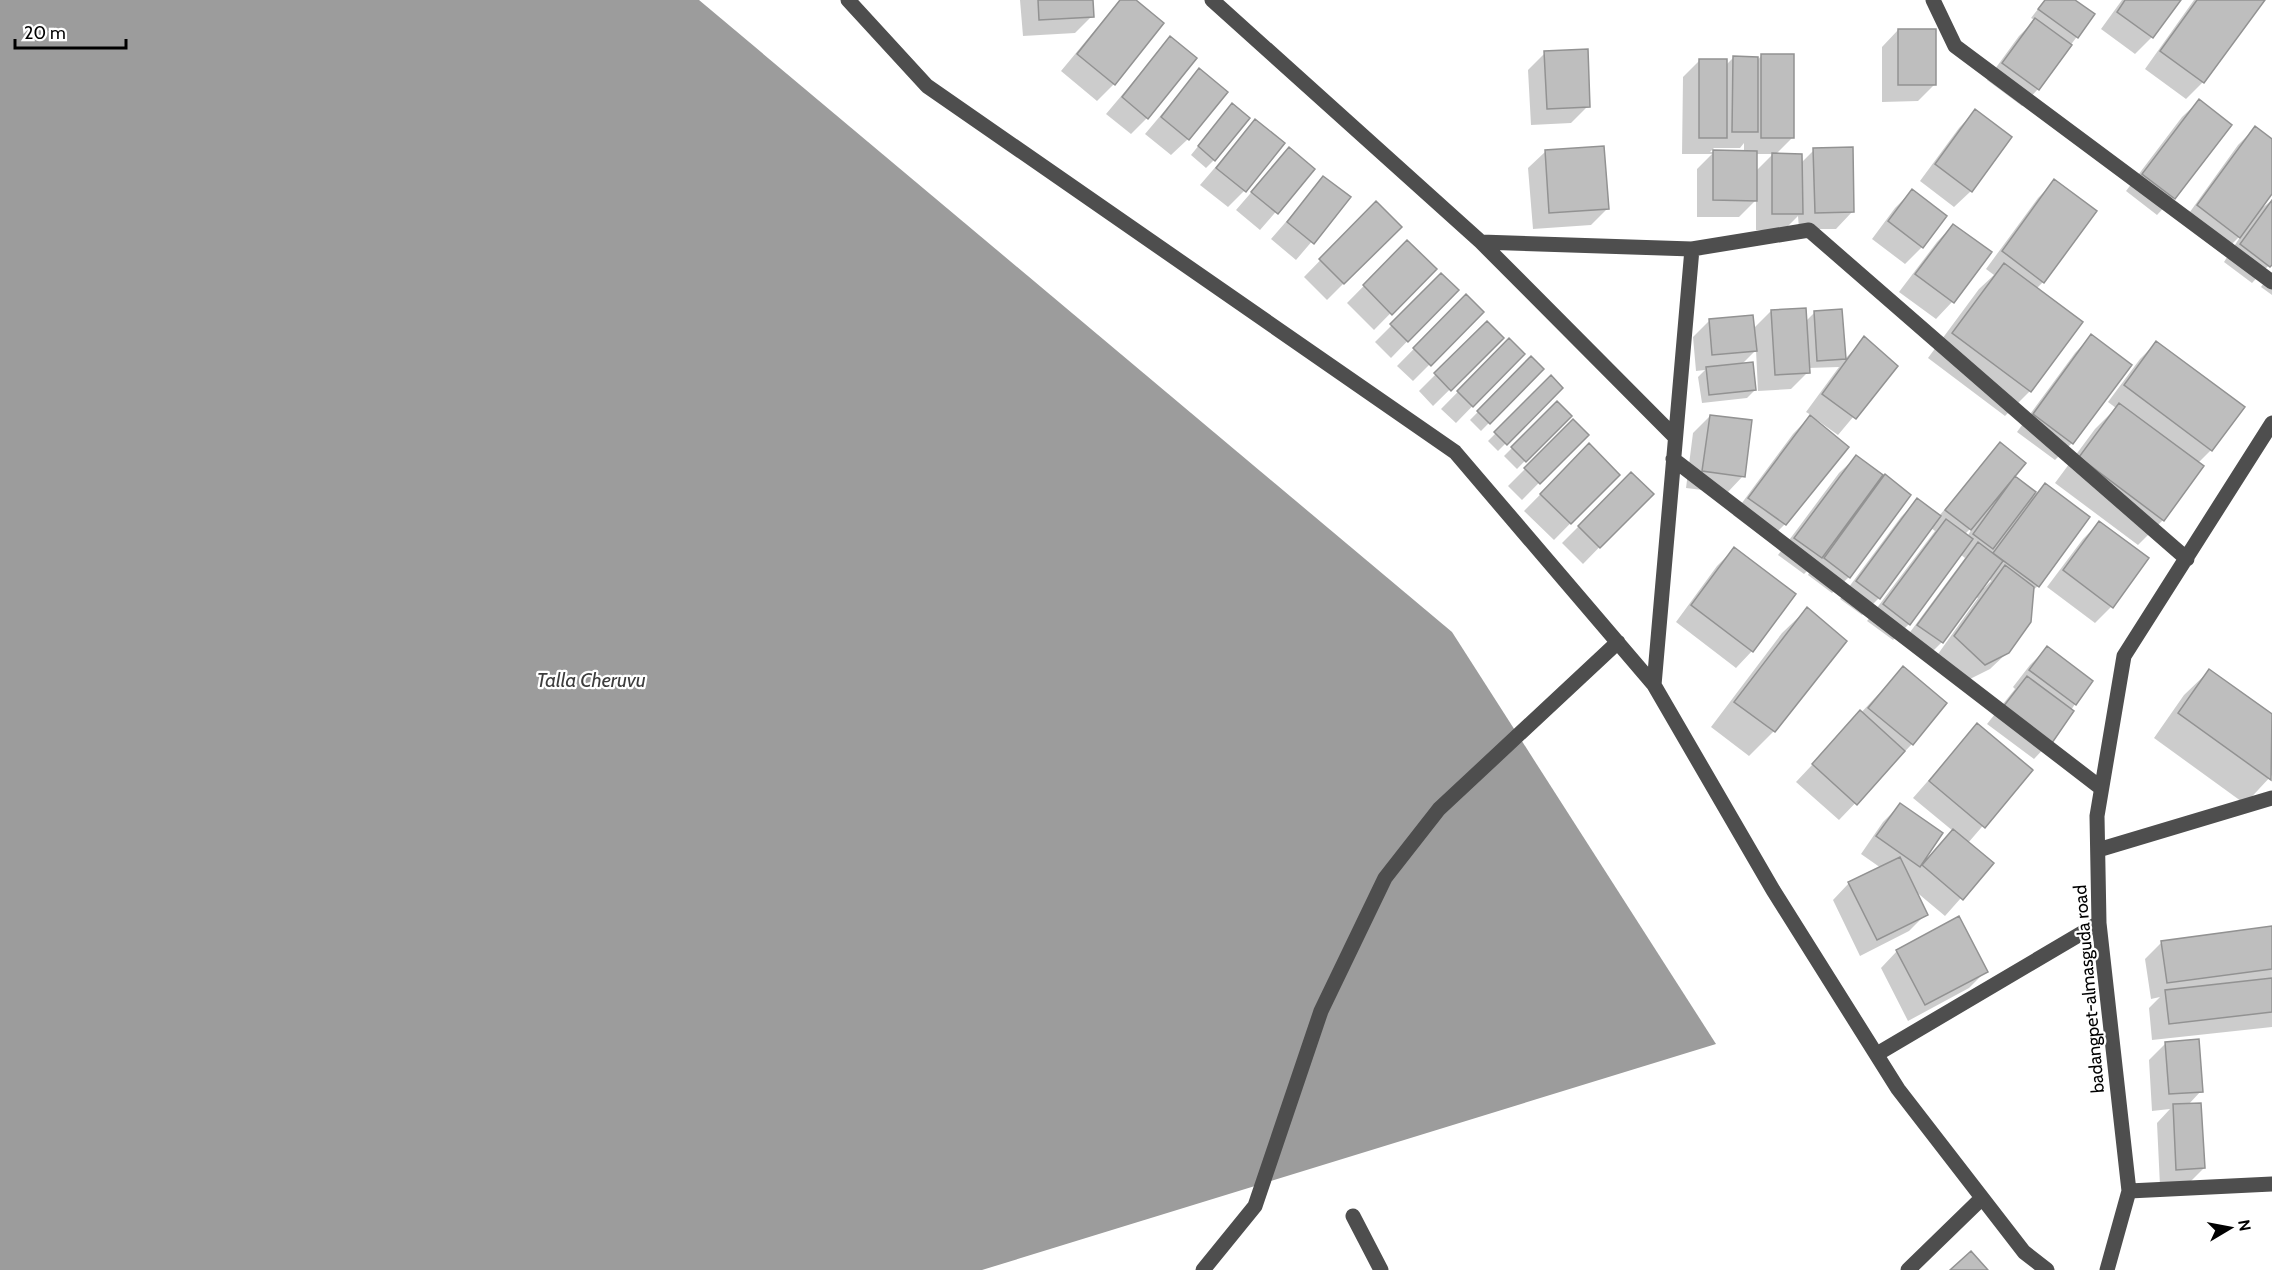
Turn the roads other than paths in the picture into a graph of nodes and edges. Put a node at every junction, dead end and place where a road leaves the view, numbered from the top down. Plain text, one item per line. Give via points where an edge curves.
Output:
1 (848, 0) edge
2 (1212, 0) edge
3 (1933, 0) edge
4 (1481, 242) junction
5 (1692, 249) junction
6 (2272, 282) edge
7 (2272, 423) edge
8 (1675, 437) junction
9 (1673, 459) junction
10 (2187, 559) junction
11 (1618, 642) junction
12 (1654, 686) junction
13 (2101, 788) junction
14 (2272, 798) edge
15 (2098, 850) junction
16 (2099, 923) junction
17 (1877, 1054) junction
18 (2272, 1184) edge
19 (2129, 1191) junction
20 (1982, 1198) junction
21 (1353, 1216) dead end
22 (1203, 1270) edge
23 (1381, 1270) edge
24 (1908, 1270) edge
25 (2047, 1270) edge
26 (2107, 1270) edge

1 - 11 street via 927,86 1455,452
2 - 4 street
3 - 6 street via 1955,46
4 - 5 street
4 - 8 street
5 - 8 street
5 - 10 street via 1809,230
7 - 10 street, badangpet-almasguda road
8 - 9 street
9 - 12 street
9 - 13 street
10 - 13 street, badangpet-almasguda road via 2124,656
11 - 12 street
11 - 22 street via 1439,809 1385,878 1321,1011 1255,1206
12 - 17 street via 1773,890
13 - 15 street, badangpet-almasguda road
14 - 15 street
15 - 16 street, badangpet-almasguda road
16 - 17 street
16 - 19 street, badangpet-almasguda road
17 - 20 street via 1898,1089
18 - 19 street
19 - 26 street, badangpet-almasguda road
20 - 24 street
20 - 25 street via 2024,1252
21 - 23 street

